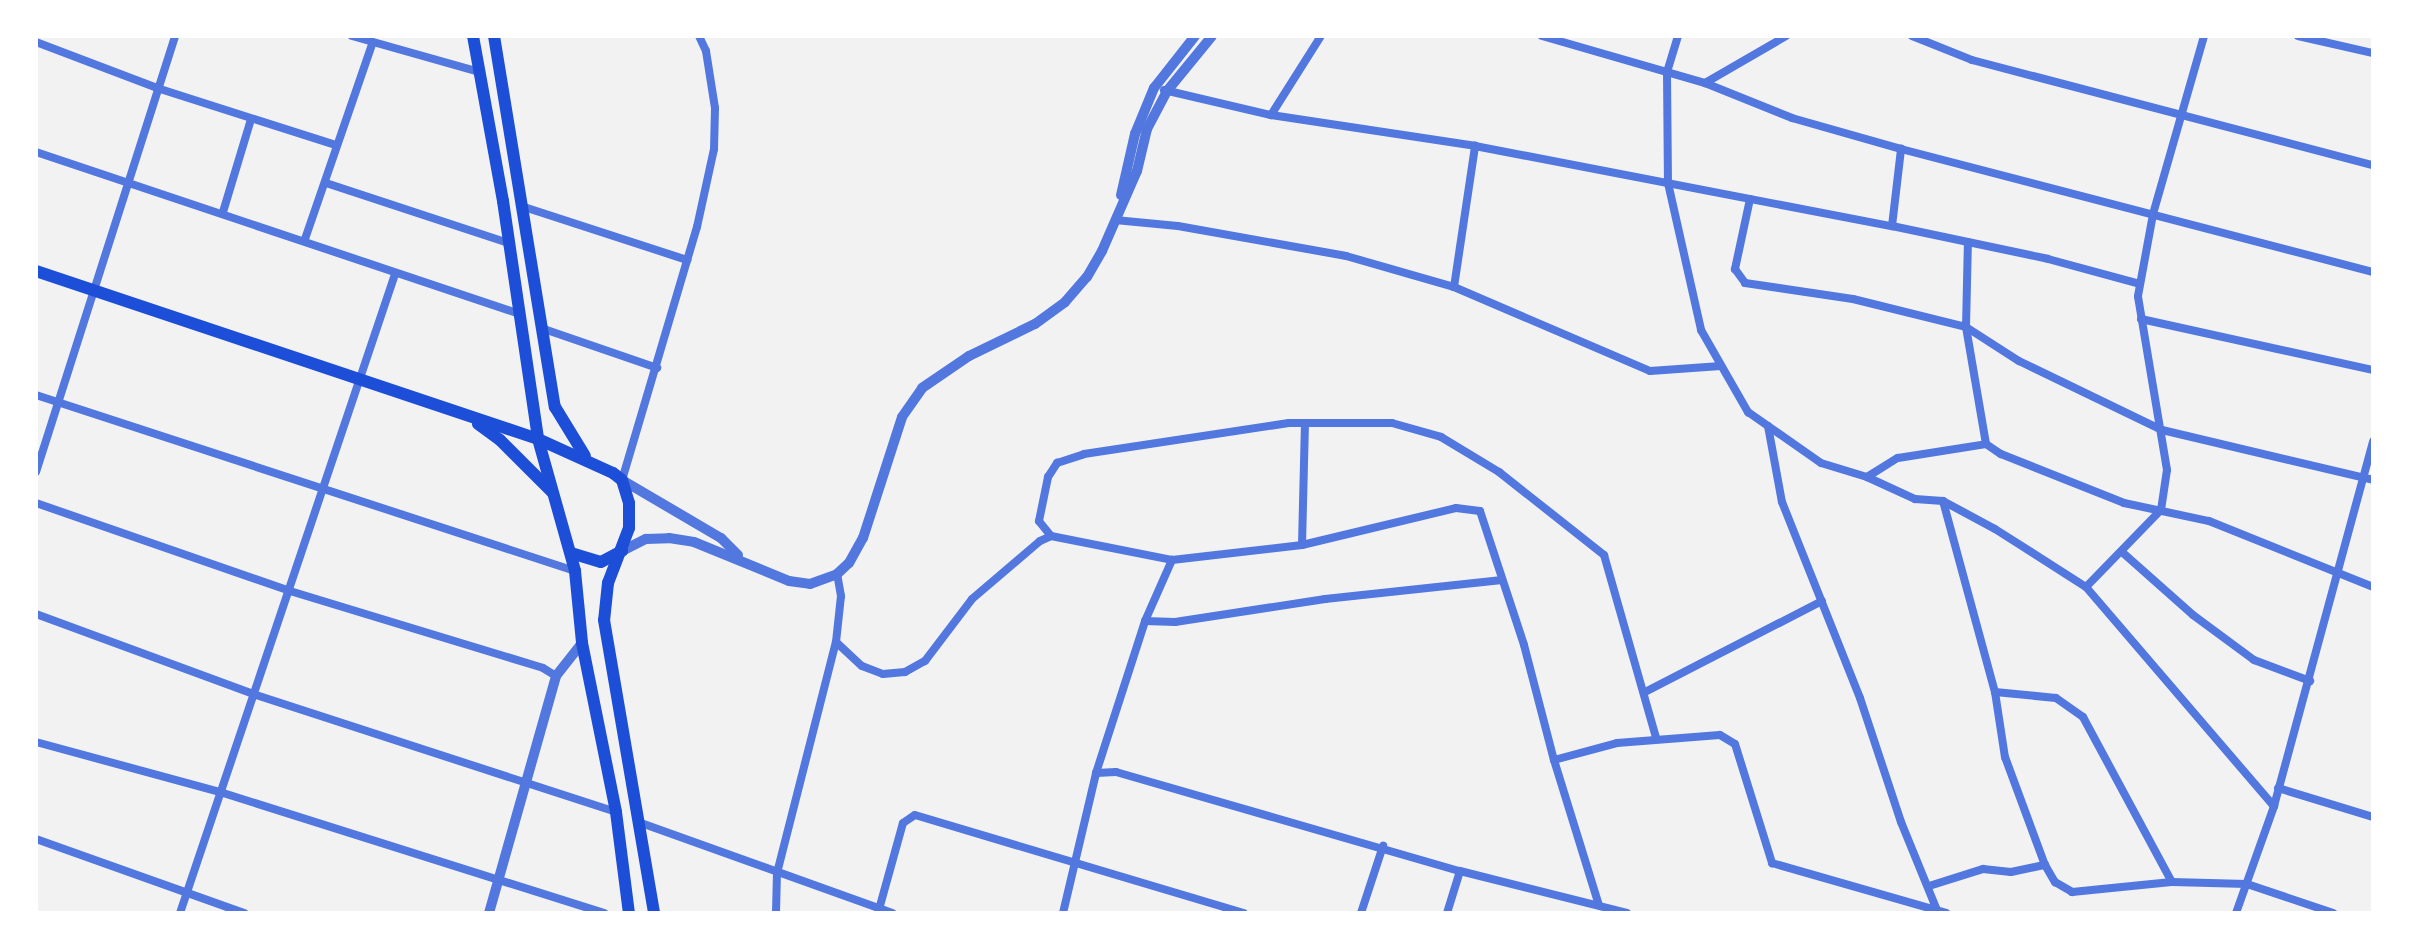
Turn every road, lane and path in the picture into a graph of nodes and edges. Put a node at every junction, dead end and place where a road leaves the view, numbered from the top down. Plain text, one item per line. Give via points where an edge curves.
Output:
1 (175, 36) edge
2 (352, 36) edge
3 (473, 36) edge
4 (494, 36) edge
5 (699, 36) edge
6 (1195, 36) edge
7 (1212, 36) edge
8 (1321, 36) edge
9 (1542, 36) edge
10 (1678, 36) edge
11 (1786, 36) edge
12 (1912, 36) edge
13 (2204, 36) edge
14 (2298, 36) edge
15 (1561, 39) edge
16 (36, 42) edge
17 (373, 42) junction
18 (2373, 53) edge
19 (479, 72) junction
20 (1667, 72) junction
21 (1705, 83) junction
22 (157, 88) junction
23 (1154, 88) junction
24 (1167, 91) junction
25 (1271, 115) junction
26 (2182, 115) junction
27 (251, 119) junction
28 (336, 145) junction
29 (1475, 146) junction
30 (1901, 149) junction
31 (36, 152) edge
32 (2373, 165) edge
33 (130, 182) junction
34 (326, 183) junction
35 (1668, 183) junction
36 (1750, 199) junction
37 (521, 206) junction
38 (223, 212) junction
39 (2153, 214) junction
40 (1115, 220) junction
41 (1892, 226) junction
42 (305, 239) junction
43 (1968, 242) junction
44 (508, 243) junction
45 (687, 260) junction
46 (36, 271) edge
47 (2373, 272) edge
48 (395, 274) junction
49 (2140, 284) junction
50 (1454, 287) junction
51 (94, 290) junction
52 (517, 313) junction
53 (2141, 319) junction
54 (1966, 327) junction
55 (539, 328) junction
56 (1721, 366) junction
57 (657, 368) junction
58 (2373, 370) edge
59 (359, 379) junction
60 (36, 395) edge
61 (59, 403) junction
62 (472, 420) junction
63 (1305, 423) junction
64 (1768, 426) junction
65 (2162, 430) junction
66 (538, 439) junction
67 (2373, 441) edge
68 (1986, 444) junction
69 (586, 459) junction
70 (36, 472) edge
71 (1867, 477) junction
72 (2369, 478) edge
73 (622, 480) junction
74 (321, 489) junction
75 (552, 492) junction
76 (1943, 501) junction
77 (36, 503) edge
78 (2161, 510) junction
79 (1051, 536) junction
80 (1302, 545) junction
81 (622, 551) junction
82 (2122, 552) junction
83 (571, 553) junction
84 (743, 560) junction
85 (1172, 560) junction
86 (575, 571) junction
87 (837, 574) junction
88 (2339, 574) junction
89 (1502, 580) junction
90 (2086, 587) junction
91 (2373, 587) edge
92 (290, 591) junction
93 (1822, 601) junction
94 (36, 614) edge
95 (1145, 621) junction
96 (836, 642) junction
97 (582, 643) junction
98 (556, 676) junction
99 (2310, 681) junction
100 (1645, 692) junction
101 (1995, 692) junction
102 (253, 694) junction
103 (1656, 738) junction
104 (36, 742) edge
105 (1554, 760) junction
106 (1096, 773) junction
107 (527, 783) junction
108 (2278, 788) junction
109 (220, 792) junction
110 (2274, 806) junction
111 (616, 812) junction
112 (2373, 817) edge
113 (641, 823) junction
114 (36, 839) edge
115 (1383, 846) junction
116 (1077, 862) junction
117 (2045, 865) junction
118 (1460, 871) junction
119 (777, 873) junction
120 (501, 879) junction
121 (2172, 882) junction
122 (2247, 884) junction
123 (1929, 886) junction
124 (187, 894) junction
125 (1599, 905) junction
126 (879, 911) edge
127 (1940, 912) edge
128 (180, 913) edge
129 (244, 913) edge
130 (489, 913) edge
131 (604, 913) edge
132 (629, 913) edge
133 (654, 913) edge
134 (776, 913) edge
135 (892, 913) edge
136 (1063, 913) edge
137 (1244, 913) edge
138 (1361, 913) edge
139 (1447, 913) edge
140 (1627, 913) edge
141 (2236, 913) edge
142 (2333, 913) edge

1 - 22 street
2 - 17 street
3 - 19 main road
4 - 37 main road
5 - 45 street via 715,108 714,149
6 - 23 street
7 - 24 street
8 - 25 street
9 - 15 street
10 - 20 street
11 - 21 street
12 - 26 street via 1972,60
13 - 26 street
14 - 18 street
15 - 20 street
16 - 22 street
17 - 19 street
17 - 28 street
19 - 44 main road
20 - 21 street
20 - 35 street
21 - 30 street via 1792,118
22 - 27 street
22 - 33 street
23 - 24 street
23 - 40 street via 1135,134
24 - 25 street
24 - 40 street via 1147,129 1137,171
25 - 29 street
26 - 32 street
26 - 39 street
27 - 28 street
27 - 38 street
28 - 34 street
29 - 35 street
29 - 50 street
30 - 39 street
30 - 41 street
31 - 33 street
33 - 38 street
33 - 51 street
34 - 42 street
34 - 44 street
35 - 36 street
35 - 56 street via 1701,330
36 - 41 street
36 - 54 street via 1735,269 1745,283 1853,299
37 - 45 street
37 - 55 main road
38 - 42 street
39 - 47 street
39 - 49 street
40 - 50 street via 1346,256
40 - 87 street via 1087,277 1065,302 922,388 902,417 863,538
41 - 43 street
42 - 48 street
43 - 49 street
43 - 54 street
44 - 52 main road
45 - 57 street
46 - 51 main road
48 - 52 street
48 - 59 street
49 - 53 street
50 - 56 street via 1650,371
51 - 59 main road
51 - 61 street
52 - 66 main road
53 - 58 street
53 - 65 street
54 - 65 street via 2019,361
54 - 68 street
55 - 57 street
55 - 69 main road via 555,407
56 - 64 street via 1748,412
57 - 73 street
59 - 62 main road
59 - 74 street
60 - 61 street
61 - 70 street
61 - 74 street
62 - 66 main road
62 - 75 main road
63 - 79 street via 1112,448 1057,463 1048,477 1039,521
63 - 80 street
63 - 100 street via 1392,423 1441,437 1499,472 1590,541 1604,555
64 - 71 street via 1821,463
64 - 93 street via 1782,502
65 - 72 street
65 - 78 street via 2167,470
66 - 69 main road
66 - 75 main road
67 - 72 street
68 - 71 street via 1898,458
68 - 78 street via 2124,503
69 - 73 main road
71 - 76 street via 1915,499
72 - 88 street
73 - 81 main road via 629,528
73 - 84 street via 721,538
74 - 86 street
74 - 92 street
75 - 83 main road
76 - 90 street
76 - 101 street
77 - 92 street
78 - 82 street
78 - 88 street via 2209,521
79 - 85 street
79 - 96 street via 972,599 925,661 905,672 883,674 862,666
80 - 85 street
80 - 89 street via 1469,508 1480,511 1487,525
81 - 83 main road via 601,562
81 - 84 street via 646,539 669,538
81 - 113 main road via 608,583 604,620
82 - 90 street
82 - 99 street via 2254,660
83 - 86 main road
84 - 87 street via 789,581 810,584
85 - 95 street
86 - 97 main road
87 - 96 street via 841,596
88 - 91 street
88 - 99 street
89 - 95 street via 1175,622
89 - 105 street
90 - 110 street
92 - 98 street
92 - 102 street
93 - 100 street
93 - 123 street
94 - 102 street
95 - 106 street
96 - 119 street
97 - 98 street
97 - 111 main road
98 - 107 street
99 - 108 street
100 - 103 street
101 - 117 street via 2005,757
101 - 121 street via 2056,698 2083,717
102 - 107 street
102 - 109 street
103 - 105 street
103 - 127 street via 1720,735 1735,744 1772,863
104 - 109 street
105 - 125 street
106 - 115 street via 1116,772
106 - 116 street
107 - 111 street
107 - 120 street
108 - 110 street
108 - 112 street
109 - 120 street
109 - 124 street
110 - 122 street
111 - 132 main road
113 - 119 street
113 - 133 main road
114 - 124 street
115 - 118 street
115 - 138 street
116 - 126 street via 921,815 903,823
116 - 136 street
116 - 137 street
117 - 121 street via 2055,882 2072,892
117 - 123 street via 2011,872 1983,869
118 - 125 street
118 - 139 street
119 - 126 street
119 - 134 street
120 - 130 street
120 - 131 street
121 - 122 street
122 - 141 street
122 - 142 street
123 - 127 street
124 - 128 street
124 - 129 street
125 - 140 street
126 - 135 street

